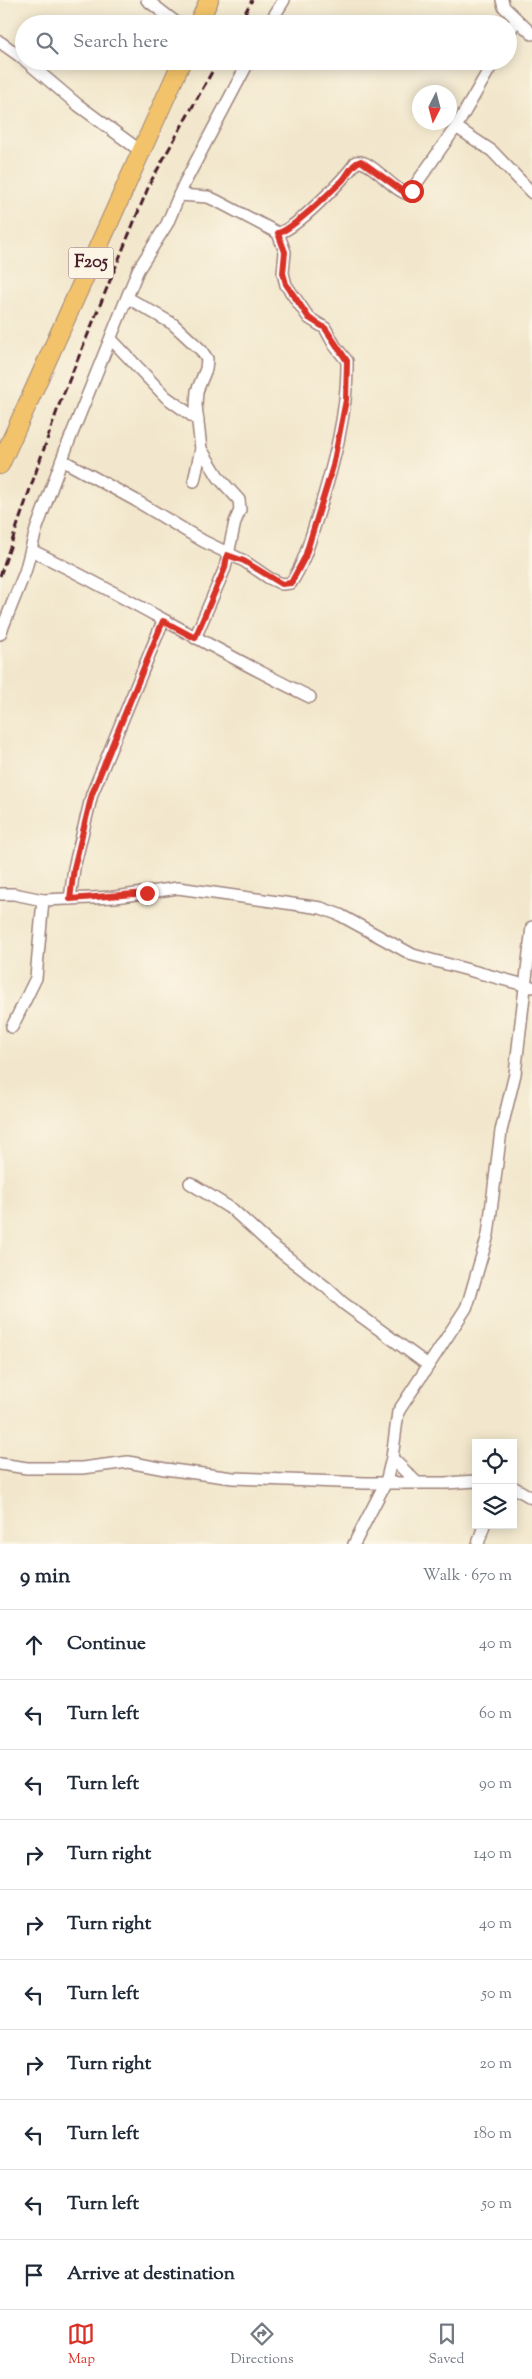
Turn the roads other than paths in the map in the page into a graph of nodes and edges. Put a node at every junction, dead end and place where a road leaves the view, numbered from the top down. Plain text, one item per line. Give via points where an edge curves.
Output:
1 (209, 0) edge
2 (284, 0) edge
3 (502, 0) edge
4 (154, 2) edge
5 (168, 15) edge
6 (202, 15) edge
7 (275, 15) edge
8 (511, 15) edge
9 (517, 21) edge
10 (532, 34) edge
11 (0, 42) edge
12 (15, 53) edge
13 (37, 70) edge
14 (178, 70) edge
15 (244, 70) edge
16 (489, 70) edge
17 (457, 125) edge
18 (457, 128) edge
19 (454, 130) edge
20 (142, 152) junction
21 (532, 193) edge
22 (179, 195) junction
23 (278, 233) junction
24 (128, 298) junction
25 (111, 339) junction
26 (198, 420) junction
27 (201, 449) junction
28 (62, 460) junction
29 (0, 463) edge
30 (194, 481) dead end
31 (32, 550) junction
32 (227, 555) junction
33 (163, 621) junction
34 (0, 634) edge
35 (195, 638) junction
36 (310, 697) dead end
37 (0, 894) edge
38 (70, 899) junction
39 (43, 900) junction
40 (532, 927) edge
41 (529, 987) edge
42 (12, 1027) dead end
43 (190, 1183) dead end
44 (428, 1365) junction
45 (392, 1458) junction
46 (0, 1464) edge
47 (472, 1481) edge
48 (386, 1482) junction
49 (416, 1482) junction
50 (517, 1489) edge
51 (530, 1497) edge
52 (532, 1508) edge
53 (483, 1529) edge
54 (354, 1544) edge
55 (478, 1544) edge

1 - 6 main road
2 - 7 street
3 - 8 street
4 - 5 street
9 - 10 street
11 - 12 street
13 - 20 street
14 - 20 main road, F205
15 - 22 street
16 - 17 street
18 - 21 street via 492,151
19 - 23 street via 409,194 366,164 356,162 343,180 292,227
20 - 29 main road, F205
22 - 23 street via 217,201
22 - 24 street via 167,224 138,270
23 - 32 street via 285,252 283,273 286,284 309,318 325,328 347,361 346,400 333,466 305,557 291,583 282,584 244,561
24 - 25 street
24 - 26 street via 173,324 207,359 197,391
25 - 26 street via 166,397
25 - 28 street
26 - 27 street
27 - 30 street
27 - 32 street via 219,478 239,500 240,510
28 - 31 street via 36,530
28 - 32 street
31 - 33 street via 143,606
31 - 34 street
32 - 35 street via 225,568
33 - 35 street
33 - 38 street via 92,794
35 - 36 street
37 - 39 street
38 - 39 street
38 - 41 street via 115,897 178,888 321,908 413,955
39 - 42 street via 36,978
40 - 41 street
41 - 44 street via 494,1173 488,1235 466,1308
43 - 44 street via 233,1210 269,1244 343,1303
44 - 45 street via 398,1412
45 - 48 street
45 - 49 street
46 - 48 street via 27,1468 82,1468 128,1462 233,1478
47 - 49 street
48 - 49 street
48 - 54 street
50 - 51 street
51 - 52 street
53 - 55 street

